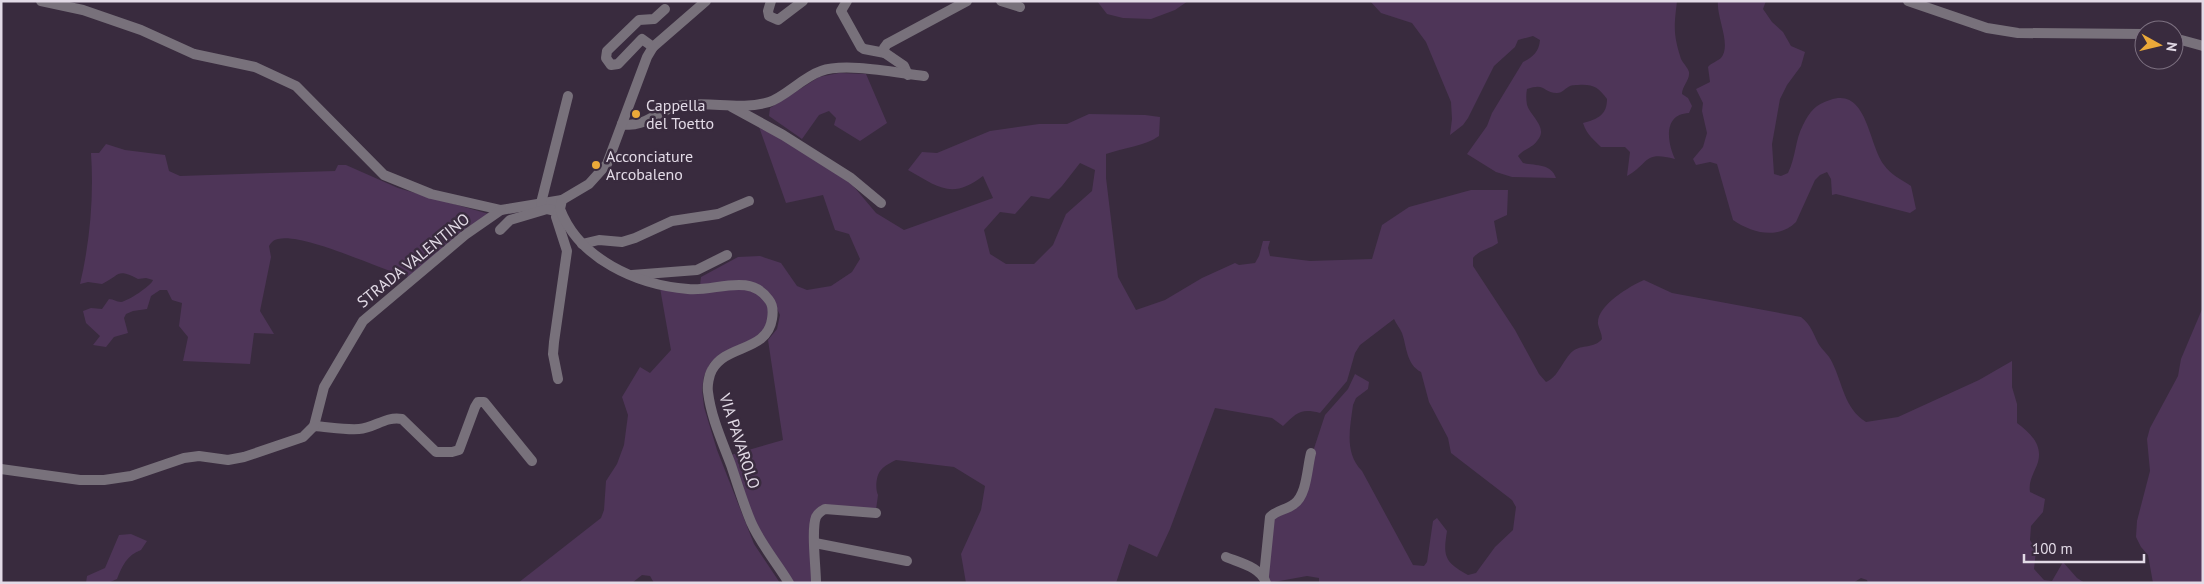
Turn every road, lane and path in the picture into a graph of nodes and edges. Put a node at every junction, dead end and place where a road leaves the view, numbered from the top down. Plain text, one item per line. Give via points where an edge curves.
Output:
1 (41, 1) edge
2 (706, 1) edge
3 (771, 1) edge
4 (803, 1) edge
5 (847, 1) edge
6 (967, 1) edge
7 (1001, 1) edge
8 (1908, 1) edge
9 (1020, 7) dead end
10 (665, 9) dead end
11 (2134, 34) edge
12 (2184, 41) edge
13 (2203, 46) edge
14 (653, 47) junction
15 (885, 53) junction
16 (908, 74) junction
17 (924, 76) dead end
18 (568, 96) dead end
19 (728, 105) junction
20 (622, 124) junction
21 (749, 201) dead end
22 (541, 203) junction
23 (881, 204) dead end
24 (560, 207) junction
25 (501, 210) junction
26 (500, 230) dead end
27 (582, 244) junction
28 (727, 255) dead end
29 (632, 275) junction
30 (558, 379) dead end
31 (314, 426) junction
32 (1311, 453) dead end
33 (532, 461) dead end
34 (1, 469) edge
35 (876, 513) dead end
36 (816, 543) junction
37 (1226, 557) dead end
38 (907, 562) dead end
39 (1265, 579) edge
40 (789, 583) edge
41 (816, 583) edge

1 - 25 street via 84,10 141,30 194,54 255,67 296,86 384,175 431,194
2 - 14 street
3 - 4 street via 769,16 778,20
5 - 15 street via 841,11 861,46
6 - 15 street via 887,44
7 - 9 street
8 - 11 street via 1986,28 2018,33
10 - 14 street via 654,18 639,20 607,51 606,58 609,64 618,64 642,39
12 - 13 street
14 - 20 street
15 - 16 street via 904,66
16 - 17 street
16 - 19 street via 849,68 822,70 770,102
18 - 22 street
19 - 20 street via 701,103 675,106 640,124
19 - 23 street via 784,135 851,178
20 - 24 street via 612,153 598,176
21 - 27 street via 718,214 672,221 622,242 600,240
22 - 24 street
22 - 25 street
24 - 26 street via 510,220
24 - 27 street, VIA PAVAROLO
24 - 30 street via 556,217 567,252 553,354
25 - 31 street, STRADA VALENTINO via 465,235 363,321 324,387
27 - 29 street, VIA PAVAROLO via 614,268
28 - 29 street via 696,270
29 - 40 street, VIA PAVAROLO via 688,289 741,284 755,287 771,302 773,313 765,336 716,363 710,372 708,391 715,422 751,523
31 - 33 street via 359,429 379,421 402,419 436,452 452,452 459,450 475,406 484,402
31 - 34 street via 303,437 244,457 228,460 199,456 184,458 131,476 104,480 80,480
32 - 39 street via 1301,495 1294,504 1277,510 1270,517
35 - 36 street via 825,509 816,517
36 - 38 street
36 - 41 street
37 - 39 street via 1258,571

